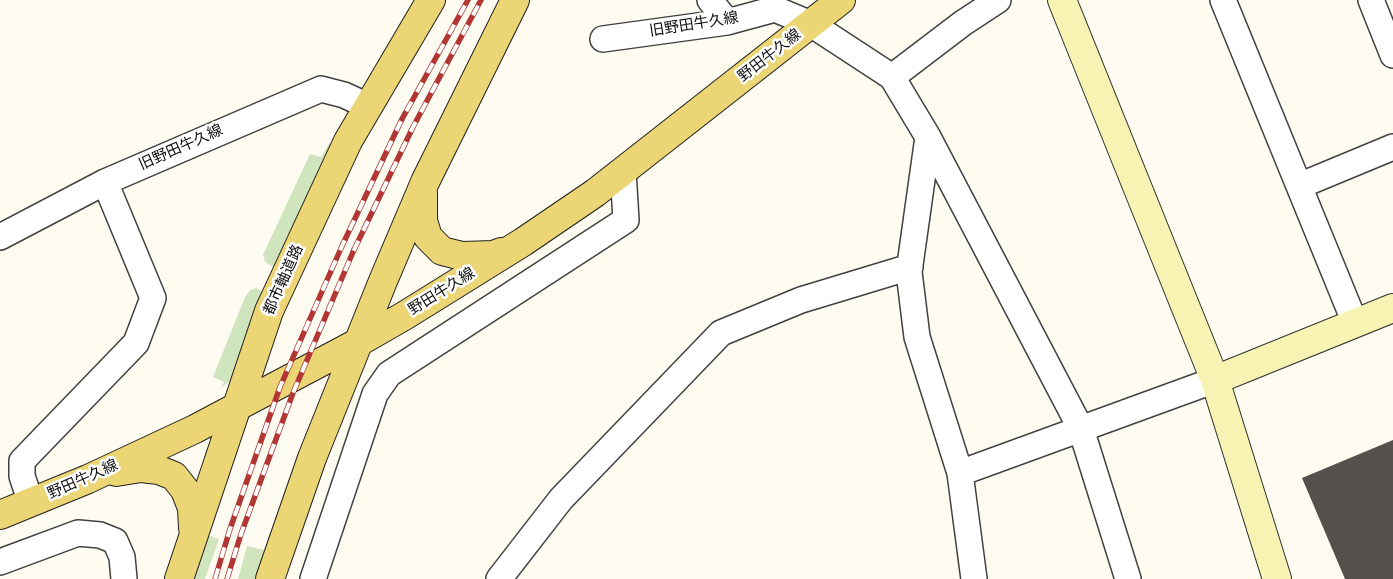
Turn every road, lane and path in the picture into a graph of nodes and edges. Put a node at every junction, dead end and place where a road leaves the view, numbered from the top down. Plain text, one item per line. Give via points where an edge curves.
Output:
1 (431, 0) edge
2 (515, 0) edge
3 (710, 0) edge
4 (841, 0) edge
5 (998, 0) edge
6 (1062, 0) edge
7 (1223, 0) edge
8 (1372, 0) edge
9 (727, 22) junction
10 (810, 24) junction
11 (604, 39) dead end
12 (1393, 56) edge
13 (892, 77) junction
14 (368, 106) junction
15 (928, 137) junction
16 (1393, 147) edge
17 (623, 171) junction
18 (105, 182) junction
19 (425, 182) junction
20 (1299, 186) junction
21 (0, 236) edge
22 (523, 242) junction
23 (910, 267) junction
24 (1393, 308) edge
25 (1355, 324) junction
26 (357, 343) junction
27 (1215, 380) junction
28 (235, 408) junction
29 (1081, 430) junction
30 (960, 473) junction
31 (88, 479) junction
32 (31, 503) junction
33 (0, 515) edge
34 (193, 533) junction
35 (0, 562) edge
36 (124, 579) edge
37 (179, 579) edge
38 (270, 579) edge
39 (313, 579) edge
40 (499, 579) edge
41 (974, 579) edge
42 (1128, 579) edge
43 (1278, 579) edge

1 - 14 main road, 都市軸道路
2 - 19 main road
3 - 9 street
4 - 10 main road, 野田牛久線
5 - 13 street
6 - 27 street
7 - 20 street
8 - 12 street
9 - 10 street, 旧野田牛久線 via 774,9
9 - 11 street, 旧野田牛久線
10 - 13 street, 旧野田牛久線
10 - 17 main road, 野田牛久線
13 - 15 street
14 - 18 street, 旧野田牛久線 via 321,89
14 - 28 main road, 都市軸道路 via 348,141 269,311
15 - 23 street
15 - 29 street
16 - 20 street
17 - 22 main road, 野田牛久線
17 - 39 street via 626,220 389,374 375,394
18 - 21 street, 旧野田牛久線
18 - 32 street via 153,298 136,343 22,461 22,476
19 - 22 main road via 423,221 428,237 442,251 462,256 493,255
19 - 26 main road
20 - 25 street
22 - 26 main road, 野田牛久線
23 - 30 street via 917,337
23 - 40 street via 801,300 721,333 561,499
24 - 25 street
25 - 27 street
26 - 28 main road, 野田牛久線
26 - 38 main road
27 - 29 street
27 - 43 street
28 - 31 main road, 野田牛久線
28 - 34 main road, 都市軸道路
29 - 30 street
29 - 42 street
30 - 41 street
31 - 32 main road, 野田牛久線
31 - 34 main road via 141,468 174,476 185,490 192,508
32 - 33 main road, 野田牛久線
34 - 37 main road, 都市軸道路
35 - 36 street via 78,533 100,535 115,541 122,557

